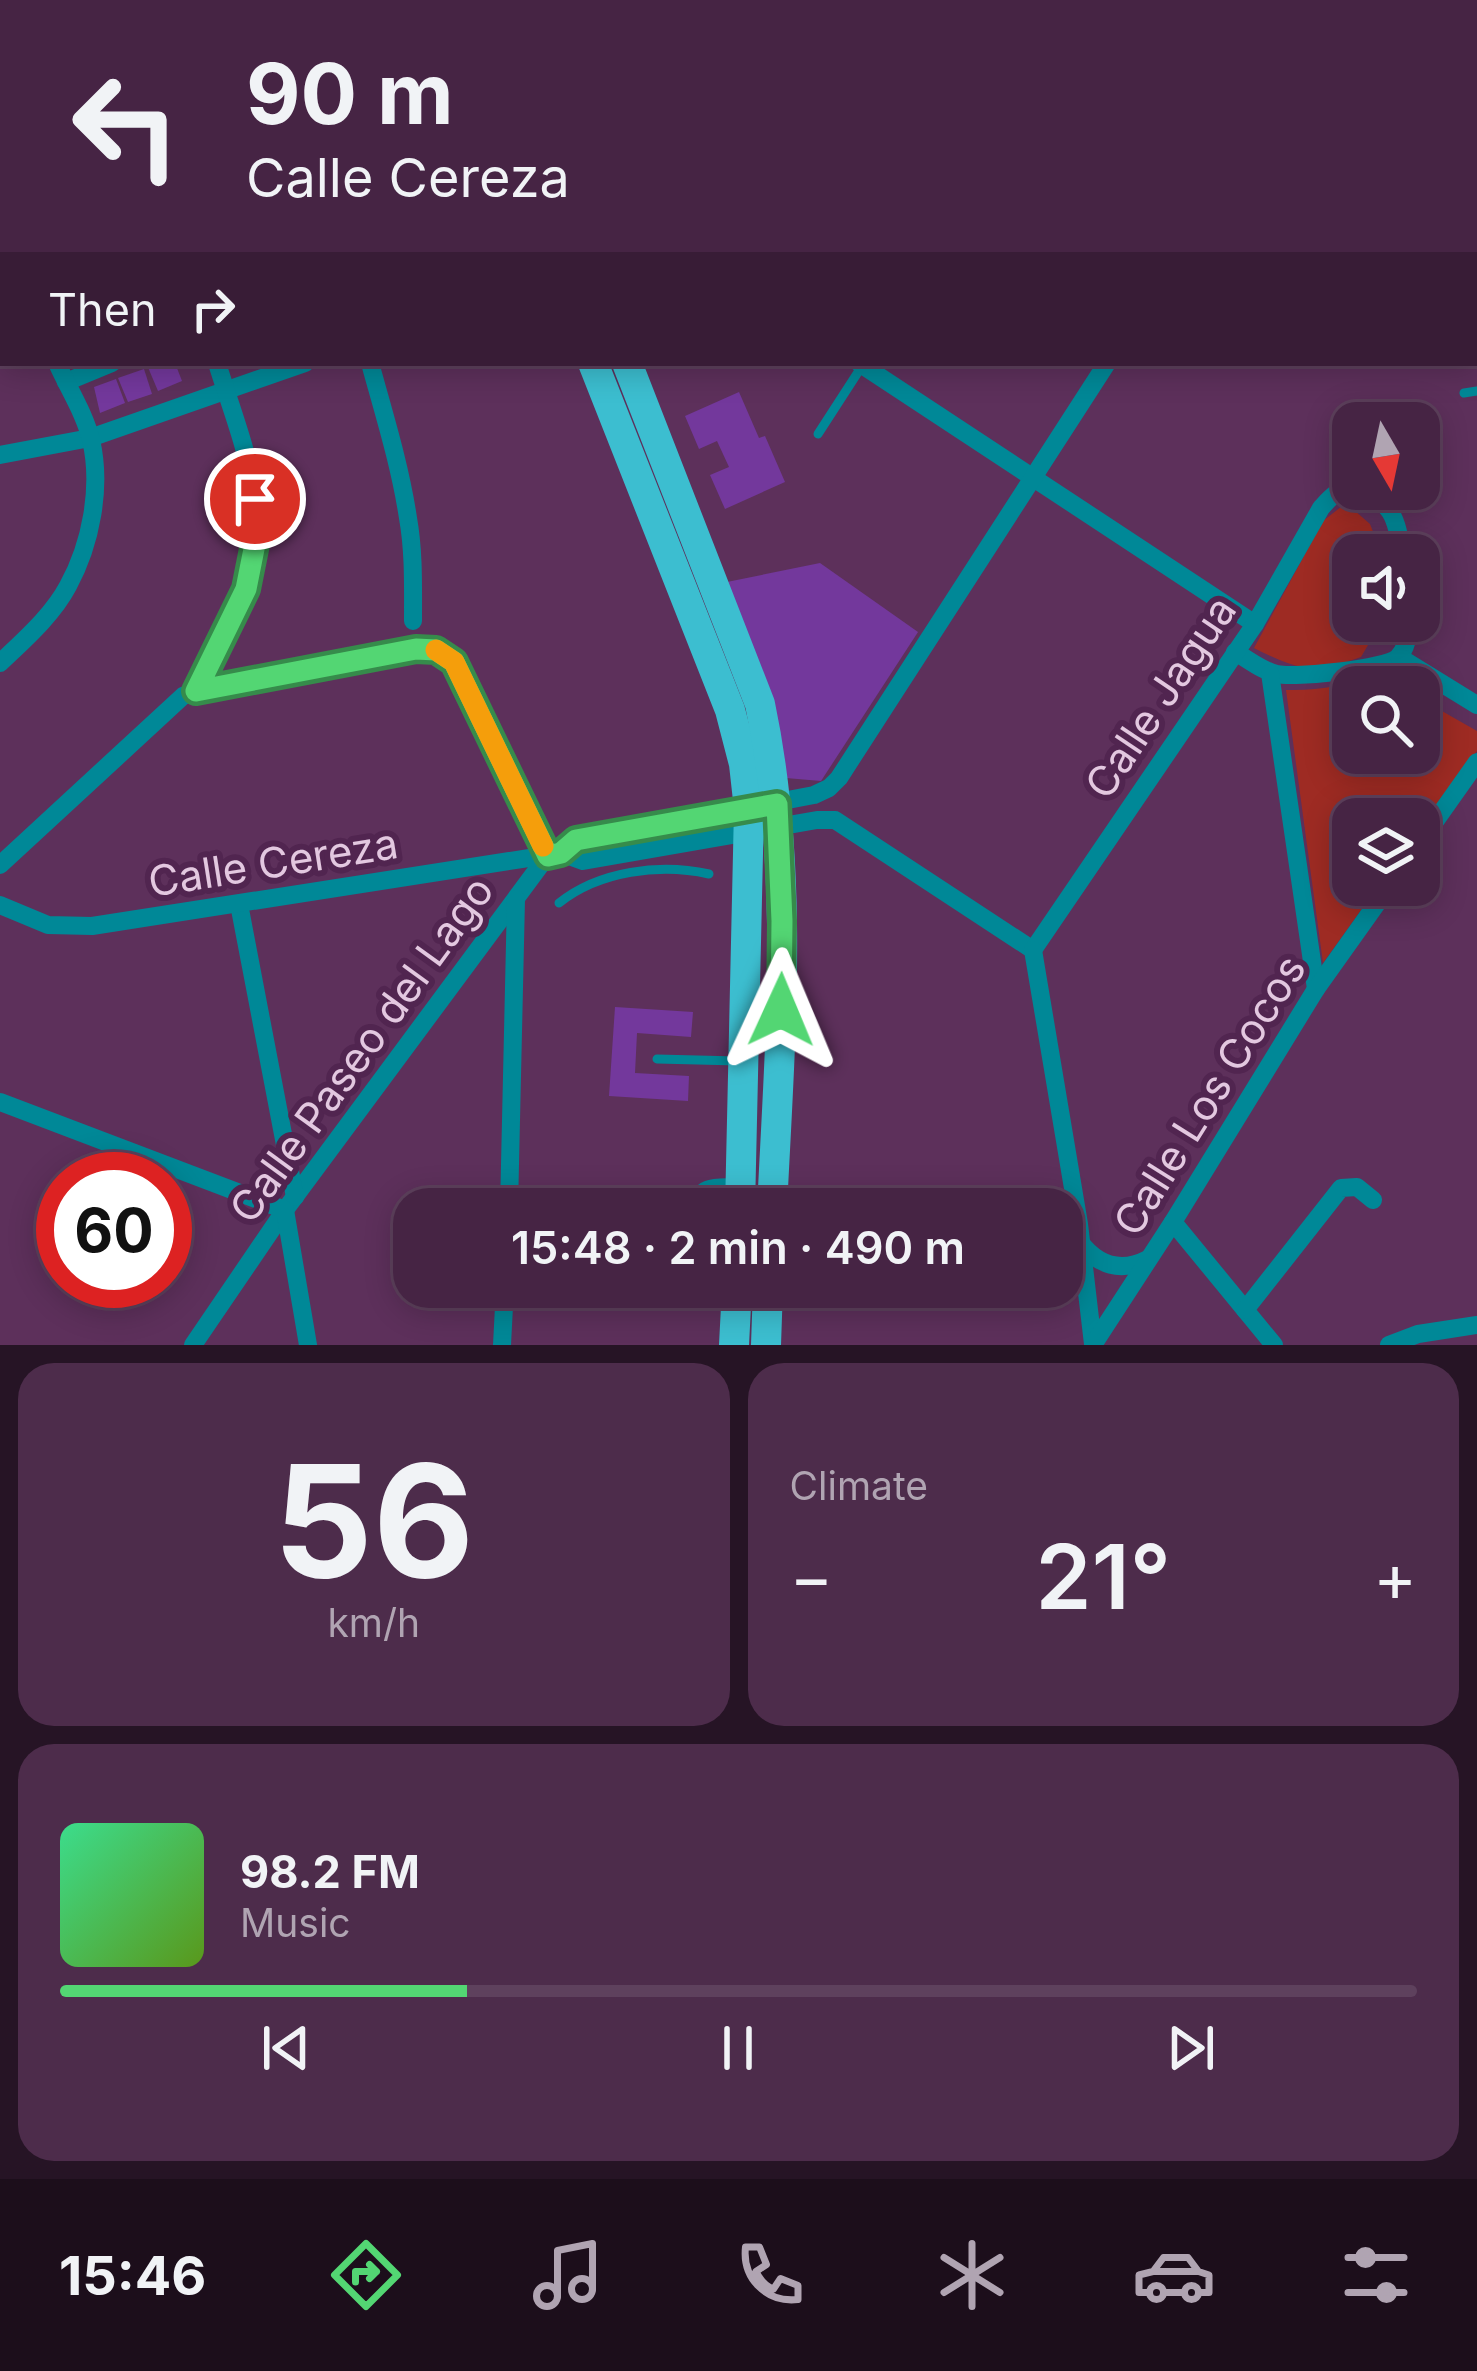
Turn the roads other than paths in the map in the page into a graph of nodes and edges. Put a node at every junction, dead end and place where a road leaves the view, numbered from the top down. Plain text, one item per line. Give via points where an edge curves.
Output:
1 (95, 366) edge
2 (218, 366) edge
3 (295, 366) edge
4 (371, 366) edge
5 (593, 366) edge
6 (628, 366) edge
7 (860, 366) edge
8 (864, 366) edge
9 (1105, 366) edge
10 (61, 372) edge
11 (225, 390) junction
12 (1477, 391) edge
13 (1464, 393) dead end
14 (818, 434) dead end
15 (91, 438) junction
16 (0, 455) edge
17 (1034, 478) junction
18 (1332, 496) edge
19 (413, 621) dead end
20 (1255, 624) junction
21 (1406, 642) edge
22 (1234, 652) junction
23 (1399, 657) junction
24 (0, 663) edge
25 (1270, 673) junction
26 (196, 691) junction
27 (1477, 705) edge
28 (1477, 762) edge
29 (814, 795) junction
30 (1440, 814) edge
31 (764, 818) junction
32 (818, 820) junction
33 (555, 854) junction
34 (634, 861) junction
35 (0, 865) edge
36 (710, 874) dead end
37 (516, 899) junction
38 (559, 903) dead end
39 (0, 904) edge
40 (239, 904) junction
41 (1375, 906) edge
42 (1033, 950) junction
43 (1316, 989) junction
44 (657, 1059) dead end
45 (743, 1061) junction
46 (0, 1102) edge
47 (509, 1188) edge
48 (740, 1188) edge
49 (773, 1188) edge
50 (1071, 1188) edge
51 (1372, 1200) dead end
52 (290, 1204) junction
53 (1173, 1222) junction
54 (1083, 1245) edge
55 (1148, 1259) junction
56 (1083, 1266) edge
57 (504, 1308) edge
58 (736, 1308) edge
59 (767, 1308) edge
60 (1245, 1310) junction
61 (1477, 1325) edge
62 (1093, 1344) edge
63 (193, 1345) edge
64 (308, 1345) edge
65 (502, 1345) edge
66 (734, 1345) edge
67 (766, 1345) edge
68 (1274, 1345) edge
69 (1389, 1345) edge

1 - 10 street
2 - 11 street
3 - 11 street
4 - 19 street via 409,519
5 - 31 main road via 730,710
6 - 31 main road via 760,704 772,760
7 - 14 lane
8 - 17 street
9 - 17 street
10 - 15 street
11 - 15 street
11 - 26 street via 251,470 258,529 246,589
12 - 13 lane
15 - 16 street
15 - 24 street via 92,513 68,586
17 - 20 street
17 - 29 street via 839,778
18 - 20 street, Calle Jagua
20 - 22 street, Calle Jagua
21 - 23 street
22 - 25 street
22 - 42 street, Calle Jagua
23 - 25 street via 1311,675
23 - 27 street
25 - 43 street
26 - 33 street via 436,650 454,662
26 - 35 street
28 - 30 street
29 - 31 street
29 - 32 street
31 - 32 street
31 - 33 street, Calle Cereza via 576,840
31 - 34 street, Calle Cereza
31 - 45 main road
31 - 49 main road via 781,1010
32 - 42 street via 835,820
33 - 34 street, Calle Cereza
33 - 37 street, Calle Paseo del Lago
33 - 40 street, Calle Cereza
34 - 36 lane
34 - 38 lane
37 - 47 street
37 - 52 street, Calle Paseo del Lago
39 - 40 street, Calle Cereza via 68,927
40 - 52 street
41 - 43 street, Calle Los Cocos
42 - 50 street
43 - 53 street, Calle Los Cocos
44 - 45 lane
45 - 48 main road
46 - 52 street
51 - 60 street via 1357,1187 1341,1188
52 - 63 street, Calle Paseo del Lago
52 - 64 street
53 - 55 street, Calle Los Cocos
53 - 60 street
54 - 55 street via 1116,1267
55 - 62 street, Calle Los Cocos
56 - 62 street
57 - 65 street
58 - 66 main road
59 - 67 main road
60 - 68 street
61 - 69 street

